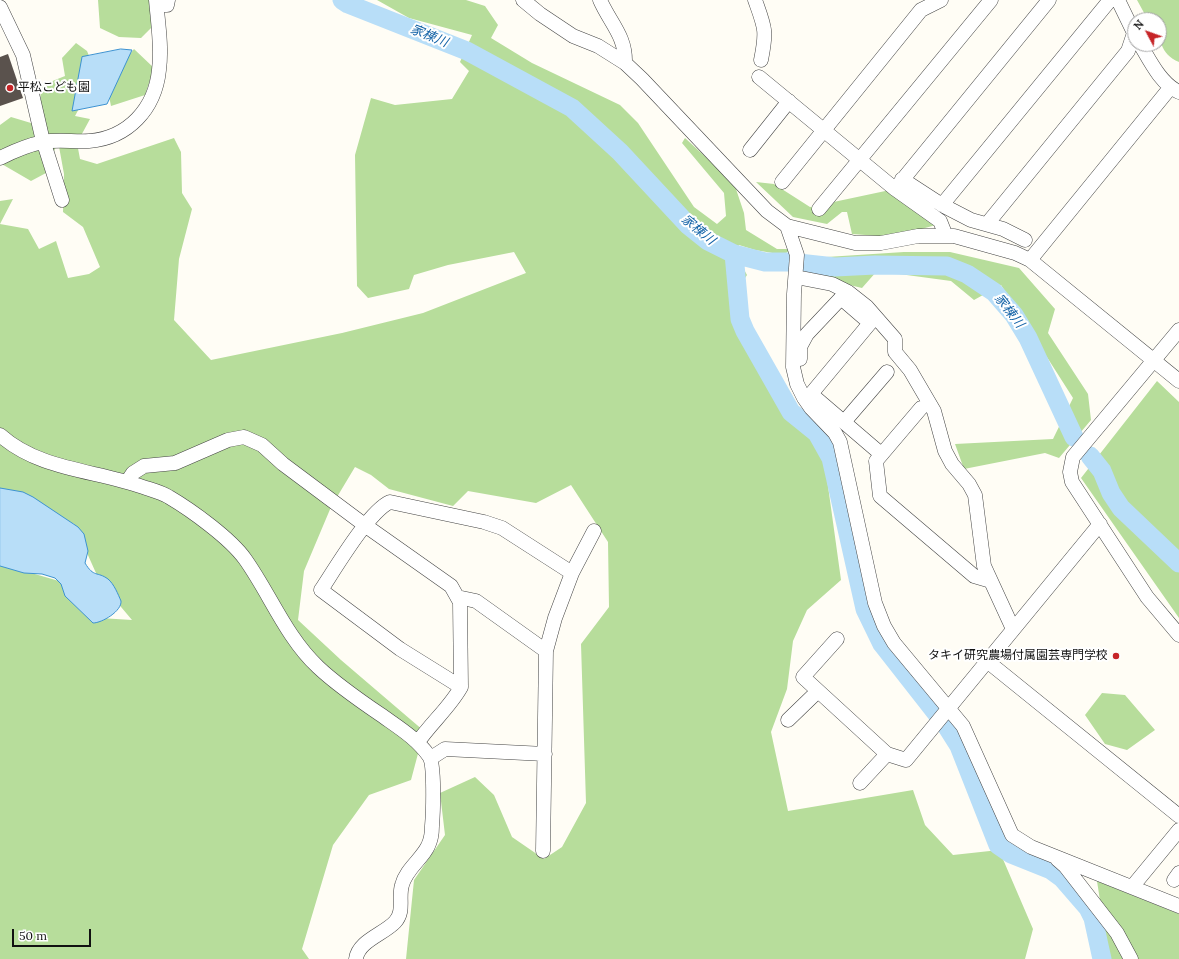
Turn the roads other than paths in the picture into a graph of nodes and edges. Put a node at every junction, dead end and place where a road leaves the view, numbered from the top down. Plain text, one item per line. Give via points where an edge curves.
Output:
1 (523, 0) edge
2 (600, 0) edge
3 (755, 0) edge
4 (942, 0) edge
5 (991, 0) edge
6 (1049, 0) edge
7 (1110, 0) edge
8 (1118, 0) edge
9 (161, 2) edge
10 (0, 7) edge
11 (1127, 18) edge
12 (1127, 52) edge
13 (1145, 52) edge
14 (761, 60) dead end
15 (625, 63) junction
16 (759, 76) dead end
17 (1175, 90) edge
18 (789, 101) junction
19 (824, 130) junction
20 (44, 142) junction
21 (750, 150) dead end
22 (0, 158) edge
23 (860, 160) junction
24 (782, 182) dead end
25 (899, 184) junction
26 (62, 200) dead end
27 (942, 205) junction
28 (819, 209) dead end
29 (987, 224) junction
30 (786, 226) junction
31 (946, 236) junction
32 (1025, 240) dead end
33 (1030, 260) junction
34 (797, 273) junction
35 (1179, 330) edge
36 (1154, 360) junction
37 (887, 372) dead end
38 (1179, 381) edge
39 (811, 394) junction
40 (921, 408) dead end
41 (844, 422) junction
42 (0, 435) edge
43 (881, 454) junction
44 (127, 482) junction
45 (1100, 524) junction
46 (366, 526) junction
47 (594, 531) dead end
48 (572, 573) junction
49 (991, 581) junction
50 (457, 597) junction
51 (1013, 629) junction
52 (1179, 635) edge
53 (837, 639) dead end
54 (546, 651) junction
55 (987, 661) junction
56 (461, 687) junction
57 (818, 691) junction
58 (949, 709) junction
59 (788, 720) dead end
60 (418, 742) junction
61 (545, 754) junction
62 (887, 754) junction
63 (431, 758) junction
64 (860, 783) dead end
65 (1179, 816) edge
66 (1179, 830) edge
67 (543, 851) dead end
68 (1054, 856) junction
69 (1136, 888) junction
70 (1179, 906) edge
71 (356, 959) edge
72 (1131, 959) edge

1 - 15 street via 573,36 598,46
2 - 15 street via 626,49
3 - 14 street via 765,28
4 - 19 street via 921,10
5 - 23 street
6 - 25 street
7 - 27 street
8 - 11 street
9 - 20 street via 156,88 138,120 126,130 112,136 90,141
10 - 20 street via 23,55
12 - 29 street
13 - 17 street
15 - 30 street via 767,211
16 - 18 street
17 - 33 street
18 - 19 street
18 - 21 street
19 - 23 street
19 - 24 street
20 - 22 street
20 - 26 street
23 - 25 street
23 - 28 street
25 - 27 street
25 - 31 street via 940,222
27 - 29 street via 971,220
29 - 32 street
30 - 31 street via 854,243 880,243 918,236
30 - 34 street via 797,255
31 - 33 street via 1015,253
33 - 36 street
34 - 49 street via 848,292 867,307 895,339 895,352 910,370 934,411 945,451 975,495 984,566
34 - 58 street via 794,294 793,367 797,384 811,408 829,425 840,442 875,603 884,626 903,655
35 - 36 street
36 - 38 street
36 - 45 street via 1073,457 1070,465 1072,482
37 - 41 street
39 - 39 street via 870,323 841,298 806,334 800,347 801,372
39 - 41 street
40 - 43 street
41 - 43 street
42 - 44 street via 13,447 43,462
43 - 49 street via 876,461 880,496 974,576
44 - 46 street via 133,473 144,466 175,462 228,440 244,437 262,445 283,464
44 - 60 street via 167,495 218,532 245,558 295,638 317,667
45 - 51 street
45 - 52 street via 1147,597
46 - 48 street via 382,506 390,502 484,522 502,528
46 - 50 street via 451,586
46 - 56 street via 321,590 400,649
47 - 48 street
48 - 54 street
49 - 51 street
50 - 54 street via 476,600
50 - 56 street via 460,602
51 - 55 street
53 - 57 street via 803,677
54 - 61 street
55 - 58 street
55 - 65 street
56 - 60 street
57 - 59 street
57 - 62 street
58 - 62 street via 906,760
58 - 68 street via 971,740 1012,834 1021,842
60 - 63 street
61 - 63 street via 445,750
61 - 67 street
62 - 64 street
63 - 71 street via 432,826 429,845 401,886 401,915 395,923 368,942 356,954
66 - 69 street
68 - 69 street
68 - 72 street via 1065,866 1117,933
69 - 70 street

